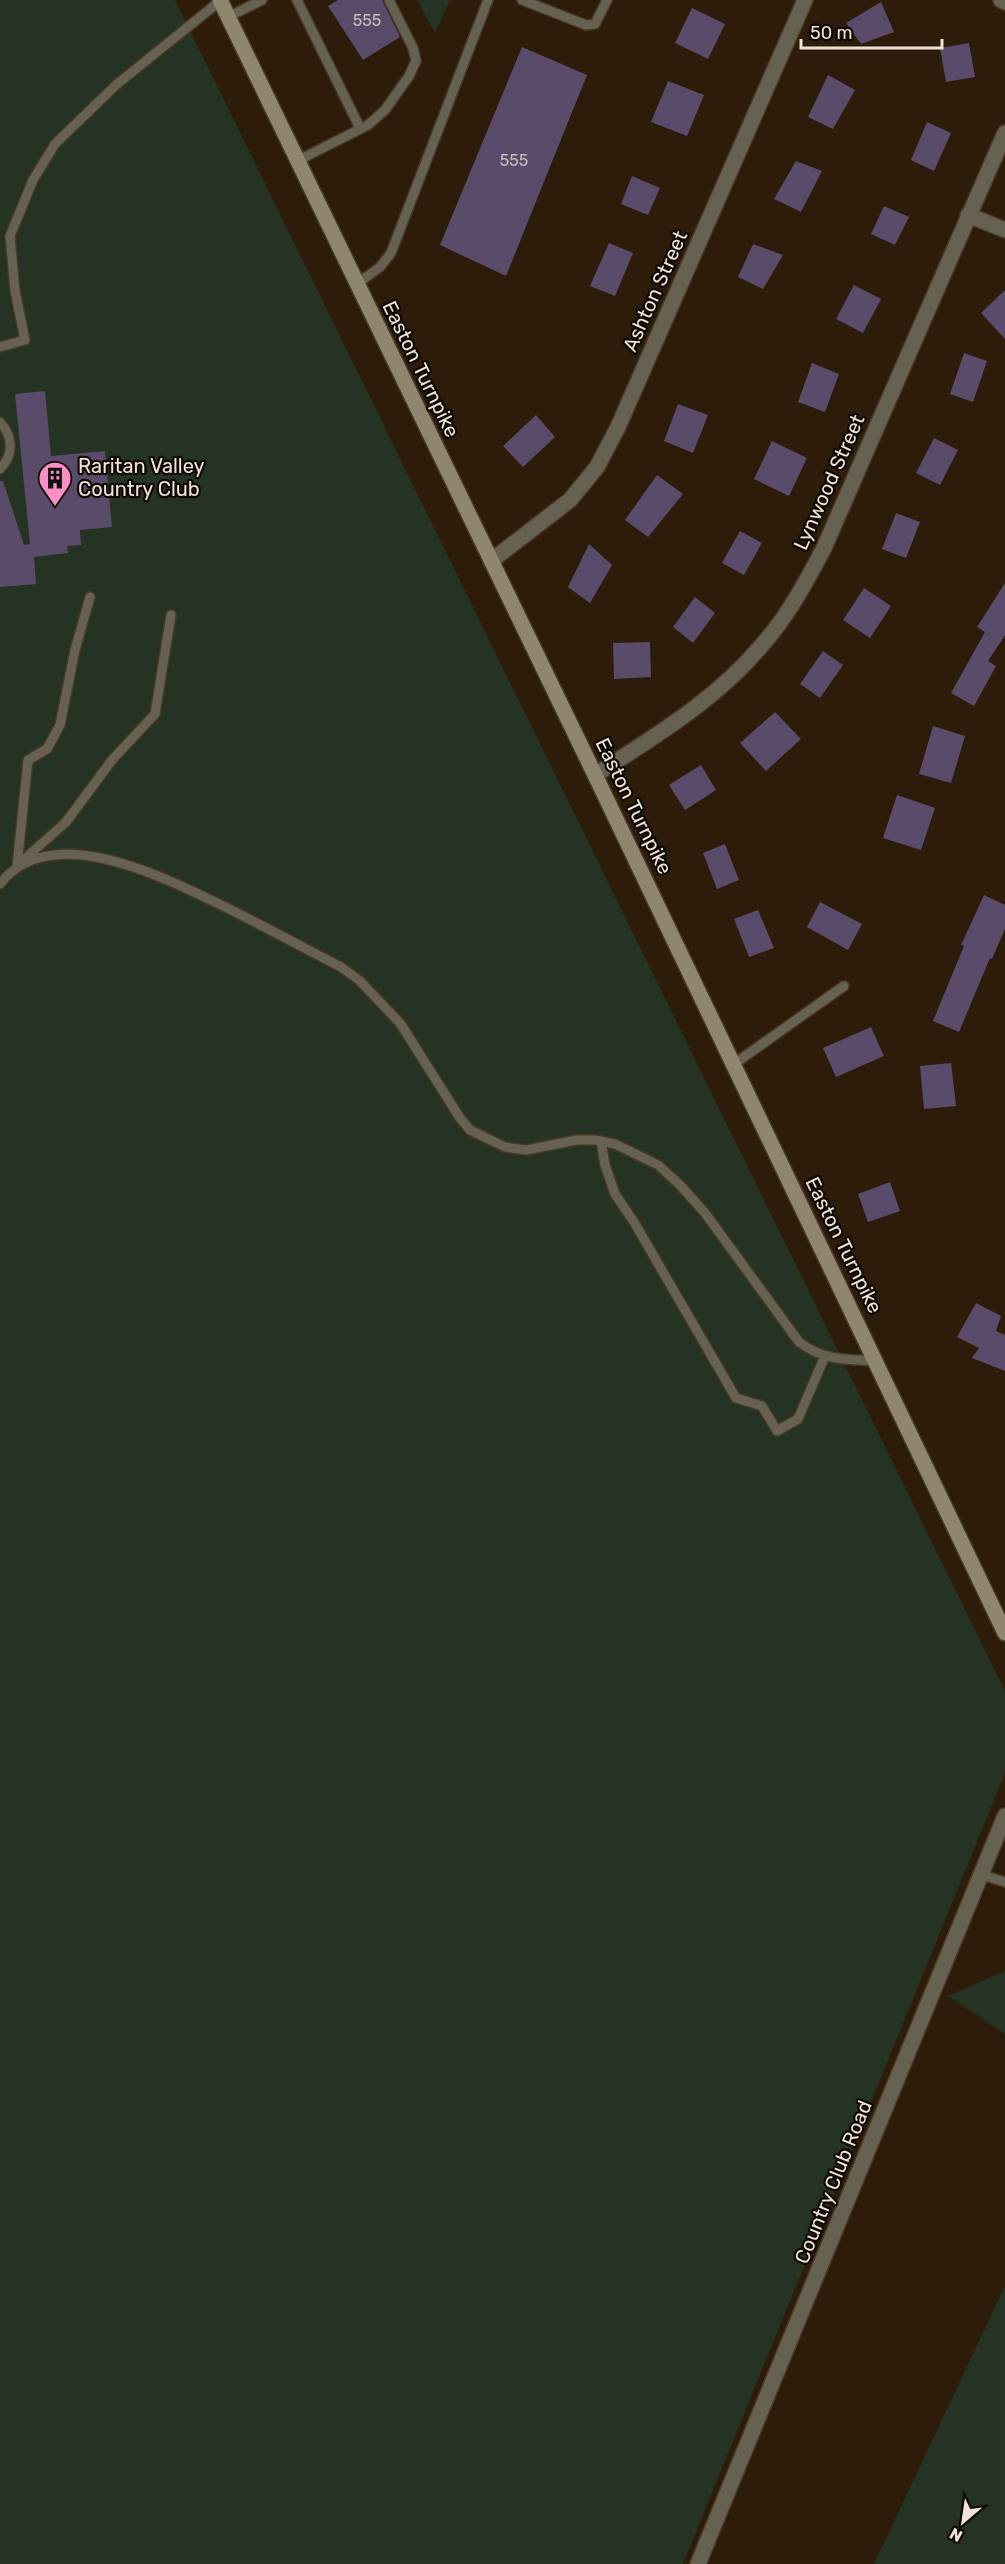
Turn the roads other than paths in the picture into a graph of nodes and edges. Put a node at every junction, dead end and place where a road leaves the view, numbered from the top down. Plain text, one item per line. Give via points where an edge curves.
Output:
1 (262, 0) edge
2 (297, 0) edge
3 (389, 0) edge
4 (488, 0) edge
5 (522, 0) edge
6 (607, 0) edge
7 (805, 0) edge
8 (220, 1) edge
9 (228, 17) junction
10 (360, 128) junction
11 (1005, 133) edge
12 (297, 161) junction
13 (969, 215) junction
14 (1005, 230) edge
15 (10, 236) junction
16 (0, 237) edge
17 (357, 284) junction
18 (0, 346) edge
19 (0, 422) edge
20 (0, 469) edge
21 (491, 561) junction
22 (90, 597) dead end
23 (171, 615) dead end
24 (595, 775) junction
25 (17, 866) junction
26 (0, 884) edge
27 (844, 986) dead end
28 (734, 1064) junction
29 (601, 1141) junction
30 (825, 1356) junction
31 (876, 1361) junction
32 (984, 1588) junction
33 (1005, 1605) edge
34 (1005, 1633) edge
35 (1005, 1816) edge
36 (982, 1875) junction
37 (1005, 1882) edge
38 (698, 2564) edge

1 - 9 lane
2 - 10 lane
3 - 10 lane via 416,61 385,110
4 - 17 lane via 391,253
5 - 6 lane via 586,25 595,24
7 - 21 street, Ashton Street via 597,467 570,500
8 - 9 main road, Easton Turnpike
8 - 15 lane via 116,85 55,144 33,180
9 - 12 main road, Easton Turnpike
10 - 12 lane
11 - 13 street, Lynwood Street
12 - 17 main road, Easton Turnpike
13 - 14 street
13 - 24 street, Lynwood Street via 824,548 797,598 729,681 689,713
15 - 16 lane
15 - 18 lane via 25,340
17 - 21 main road, Easton Turnpike
19 - 20 lane via 11,443 8,460
21 - 24 main road, Easton Turnpike
22 - 25 lane via 60,725 47,749 28,760
23 - 25 lane via 155,714 112,760 66,822
24 - 28 main road, Easton Turnpike
25 - 26 lane
25 - 29 lane via 53,856 84,856 154,873 341,967 360,981 400,1023 470,1130 505,1148 526,1150 577,1140
27 - 28 lane
28 - 31 main road, Easton Turnpike
29 - 30 lane via 658,1165 680,1185 705,1213 799,1342 813,1353
29 - 30 lane via 615,1194 736,1398 762,1406 777,1431 798,1419
30 - 31 lane
31 - 32 main road, Easton Turnpike
32 - 33 main road
32 - 34 main road, Easton Turnpike
35 - 36 street, Country Club Road
36 - 37 lane
36 - 38 street, Country Club Road

